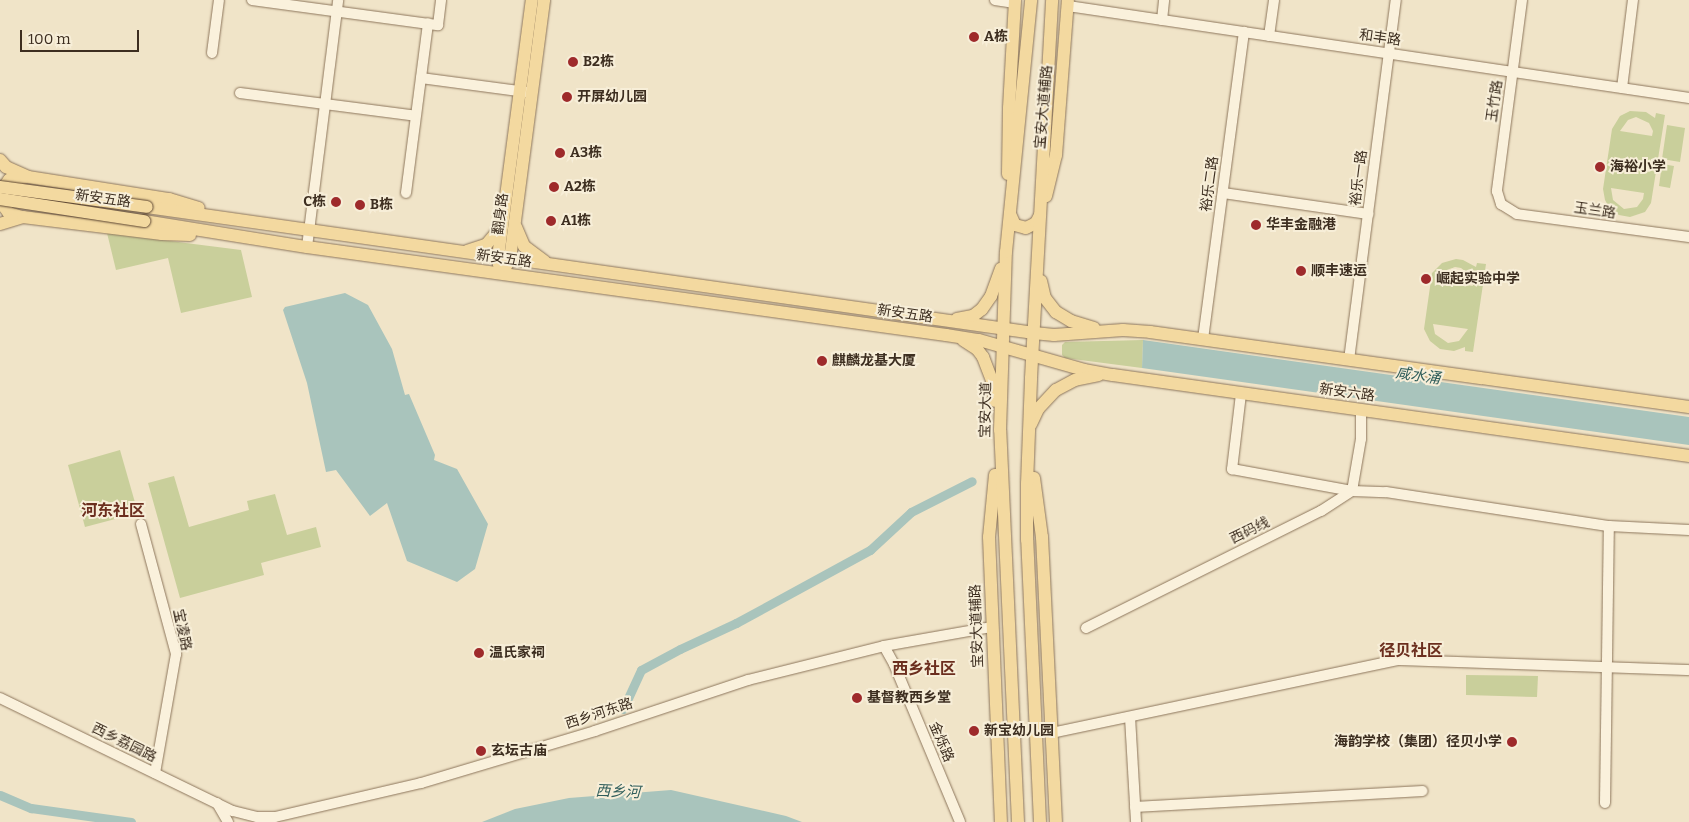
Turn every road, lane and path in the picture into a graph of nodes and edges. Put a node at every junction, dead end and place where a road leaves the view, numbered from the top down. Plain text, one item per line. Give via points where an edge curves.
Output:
1 (219, 0) edge
2 (252, 0) edge
3 (338, 0) edge
4 (441, 0) edge
5 (532, 0) edge
6 (544, 0) edge
7 (995, 0) edge
8 (1031, 0) edge
9 (1052, 0) edge
10 (1164, 0) edge
11 (1274, 0) edge
12 (1396, 0) edge
13 (1522, 0) edge
14 (1633, 0) edge
15 (1015, 1) edge
16 (1068, 3) edge
17 (337, 11) junction
18 (1162, 20) junction
19 (428, 23) junction
20 (1244, 32) junction
21 (1269, 36) junction
22 (1012, 51) junction
23 (212, 53) dead end
24 (1389, 54) junction
25 (1513, 72) junction
26 (421, 78) junction
27 (1024, 82) junction
28 (1622, 88) junction
29 (526, 92) junction
30 (240, 93) dead end
31 (1689, 98) edge
32 (325, 104) junction
33 (416, 116) junction
34 (0, 160) edge
35 (28, 177) junction
36 (0, 187) edge
37 (406, 193) dead end
38 (1223, 193) junction
39 (0, 200) edge
40 (1501, 204) joint
41 (1010, 211) junction
42 (1368, 214) junction
43 (1040, 216) junction
44 (23, 217) junction
45 (248, 221) junction
46 (0, 224) edge
47 (509, 224) junction
48 (309, 230) junction
49 (244, 237) junction
50 (1689, 237) edge
51 (307, 247) junction
52 (1038, 250) junction
53 (462, 252) junction
54 (1006, 252) junction
55 (504, 258) junction
56 (552, 265) junction
57 (501, 274) junction
58 (944, 320) junction
59 (1004, 329) junction
60 (1102, 330) junction
61 (1034, 333) junction
62 (946, 335) junction
63 (1203, 339) junction
64 (1003, 347) junction
65 (1032, 354) junction
66 (1349, 360) junction
67 (1113, 375) junction
68 (1241, 394) junction
69 (1689, 407) edge
70 (1361, 410) junction
71 (1000, 430) junction
72 (1028, 431) junction
73 (1689, 456) edge
74 (1352, 490) junction
75 (141, 524) dead end
76 (1609, 526) junction
77 (1689, 530) edge
78 (992, 627) junction
79 (1086, 628) dead end
80 (884, 646) junction
81 (1606, 666) junction
82 (1689, 670) edge
83 (0, 698) edge
84 (1130, 717) junction
85 (1051, 733) junction
86 (1036, 758) junction
87 (998, 770) junction
88 (156, 773) junction
89 (1423, 791) dead end
90 (1605, 802) dead end
91 (216, 803) junction
92 (1135, 808) junction
93 (276, 817) junction
94 (228, 822) edge
95 (262, 822) edge
96 (960, 822) edge
97 (1001, 822) edge
98 (1017, 822) edge
99 (1040, 822) edge
100 (1056, 822) edge
101 (1136, 822) edge

1 - 23 street
2 - 17 street
3 - 17 street
4 - 19 street via 438,25
5 - 29 main road, 翻身路
6 - 29 main road, 翻身路
7 - 15 street
8 - 27 main road, 宝安大道
9 - 43 main road
10 - 18 street
11 - 21 street
12 - 24 street, 裕乐一路
13 - 25 street, 玉竹路
14 - 28 street
15 - 22 main road
16 - 18 street, 和丰路
16 - 43 main road, 宝安大道辅路 via 1056,155
17 - 19 street
17 - 32 street
18 - 20 street, 和丰路
19 - 26 street
20 - 21 street, 和丰路
20 - 38 street, 裕乐二路
21 - 24 street, 和丰路
22 - 27 main road
22 - 41 main road via 1007,152
24 - 25 street, 和丰路
24 - 42 street, 裕乐一路
25 - 28 street, 和丰路
25 - 40 street, 玉竹路 via 1497,191
26 - 29 street
26 - 33 street
27 - 41 main road, 宝安大道
28 - 31 street, 和丰路
29 - 47 main road, 翻身路
30 - 32 street
32 - 33 street
32 - 48 street
33 - 37 street
34 - 35 main road via 6,167
35 - 44 main road via 9,180 0,198 5,209
35 - 45 main road via 169,199
36 - 45 main road, 新安五路, bridge
38 - 42 street
38 - 63 street, 裕乐二路
39 - 49 main road, 新安五路, bridge
40 - 50 street, 玉兰路 via 1516,214
41 - 43 main road via 1013,222 1022,228 1034,226
41 - 54 main road, 宝安大道
42 - 66 street, 裕乐一路
43 - 52 main road
44 - 46 main road
44 - 49 main road via 162,234
45 - 48 main road, 新安五路
47 - 53 main road via 486,245
47 - 55 main road, 翻身路
47 - 56 main road via 530,252
48 - 51 street
48 - 53 main road, 新安五路
49 - 51 main road, 新安五路
51 - 57 main road, 新安五路
52 - 60 main road via 1042,290 1050,306 1071,322
52 - 61 main road
53 - 55 main road, 新安五路
54 - 58 main road via 996,285 982,309 972,316
54 - 59 main road, 宝安大道
55 - 56 main road, 新安五路
55 - 57 main road, 翻身路
56 - 58 main road, 新安五路
57 - 62 main road, 新安五路
58 - 59 main road, 新安五路
59 - 61 main road
59 - 64 main road, 宝安大道
60 - 61 main road via 1054,335
60 - 63 main road via 1137,330
61 - 65 main road
62 - 64 main road, 新安五路
62 - 71 main road via 968,342 983,357 992,380
63 - 66 main road
64 - 65 main road, 新安六路
64 - 71 main road, 宝安大道
65 - 67 main road, 新安六路
65 - 72 main road
66 - 69 main road
67 - 68 main road, 新安六路
67 - 72 main road via 1086,378 1056,390 1038,409
68 - 70 main road, 新安六路
68 - 74 street via 1232,469
70 - 73 main road, 新安六路
70 - 74 street via 1361,439
71 - 78 main road, 宝安大道辅路 via 990,521
71 - 98 main road, 宝安大道
72 - 85 main road via 1042,537
72 - 86 main road via 1027,540
74 - 76 street via 1386,492
74 - 79 street, 西码线 via 1321,511
75 - 88 street, 宝凌路 via 176,654
76 - 77 street
76 - 81 street
78 - 80 street, 西乡河东路
78 - 87 main road, 宝安大道辅路
80 - 93 street, 西乡河东路 via 748,680 595,731 421,783
80 - 96 street, 金烁路
81 - 82 street
81 - 84 street via 1398,660
81 - 90 street
83 - 88 street, 西乡荔园路
84 - 85 street
84 - 92 street
85 - 100 main road
86 - 99 main road
86 - 100 main road
87 - 97 main road, 宝安大道辅路
87 - 98 main road
88 - 91 street, 西乡荔园路
89 - 92 street
91 - 93 street, 西乡河东路 via 243,814
91 - 94 street
92 - 101 street
93 - 95 street

